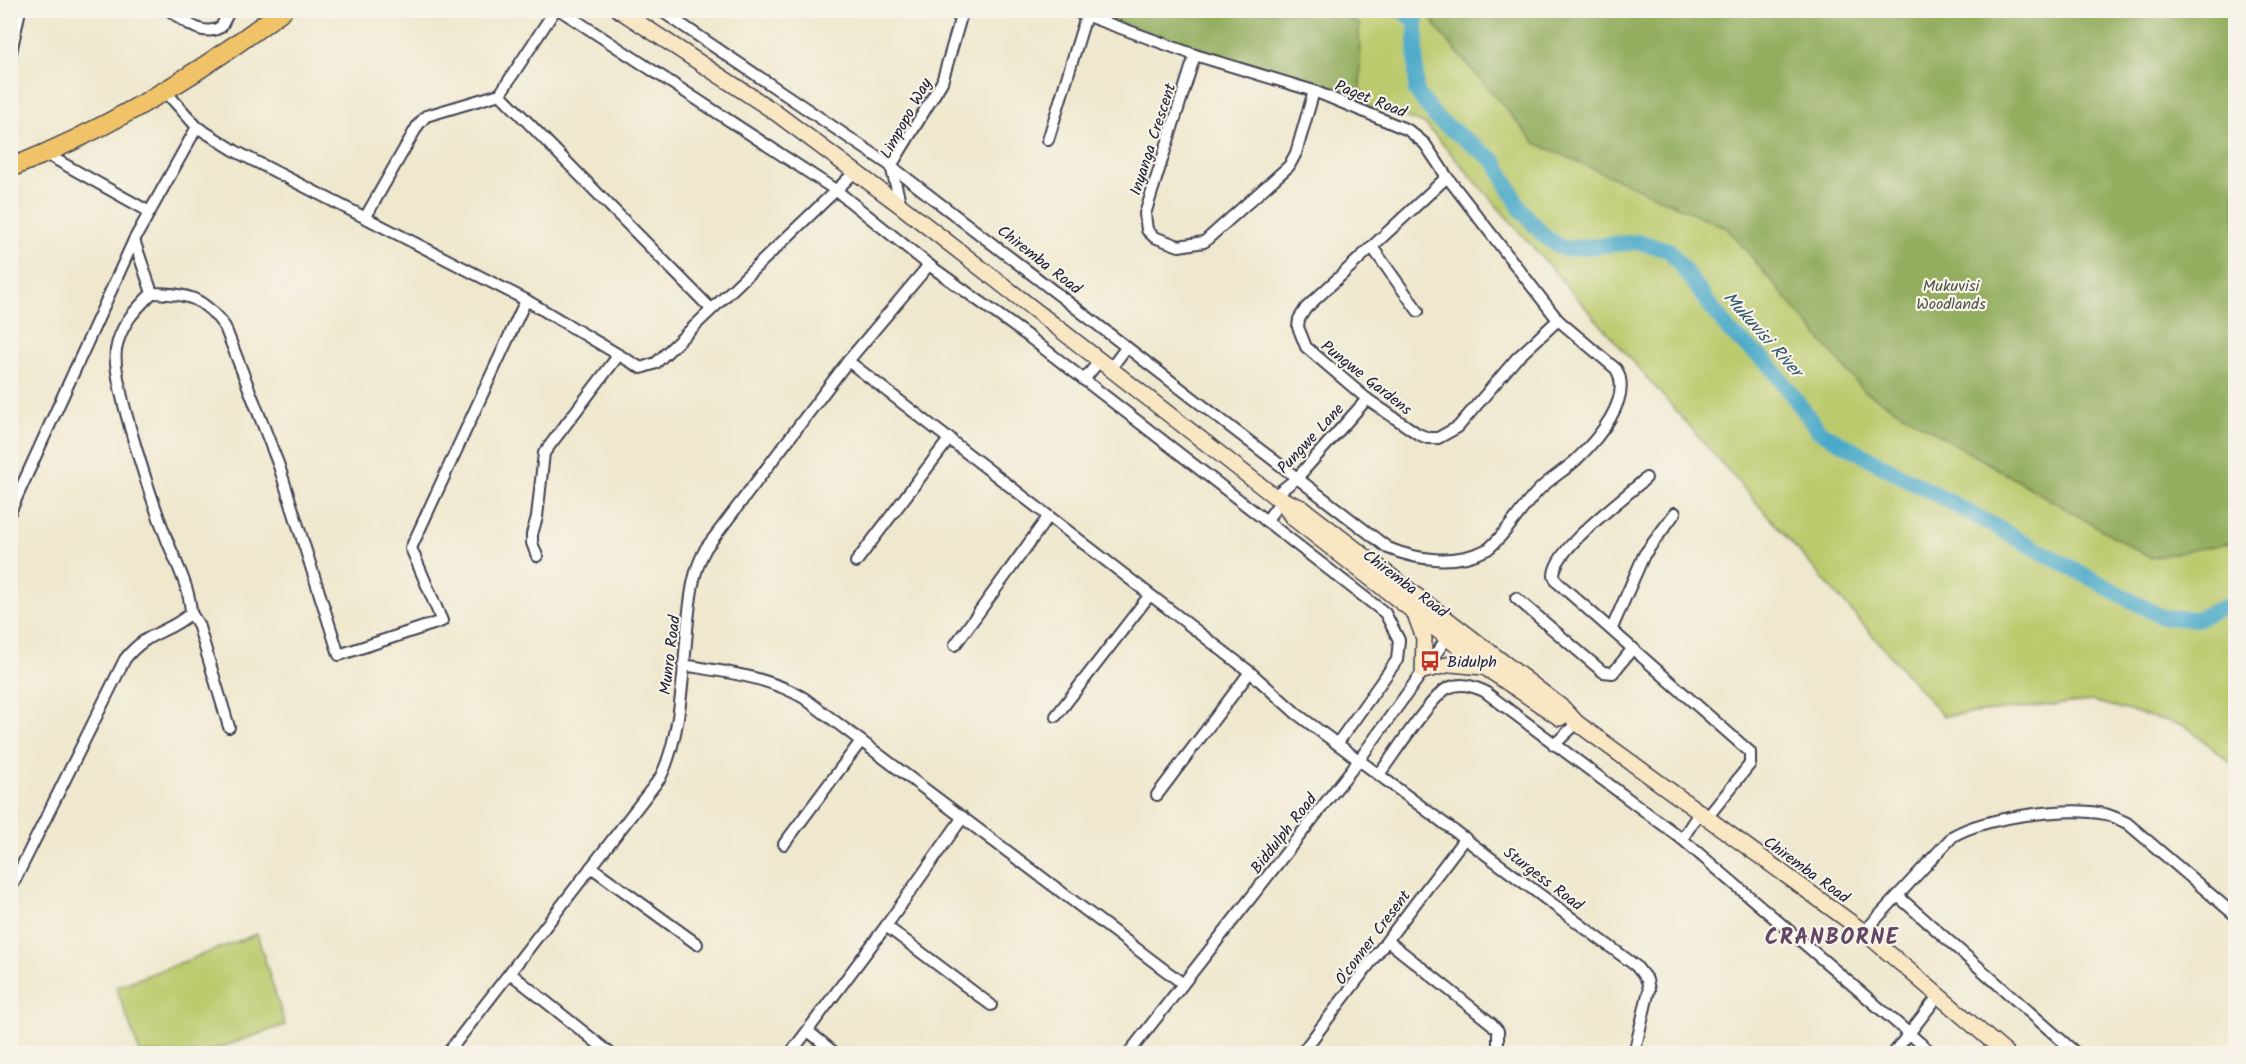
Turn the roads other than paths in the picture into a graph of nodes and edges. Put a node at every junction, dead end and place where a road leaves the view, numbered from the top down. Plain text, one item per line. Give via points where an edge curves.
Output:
1 (20, 10) edge
2 (169, 10) edge
3 (230, 10) edge
4 (282, 10) edge
5 (555, 10) edge
6 (560, 10) edge
7 (619, 10) edge
8 (660, 10) edge
9 (963, 10) edge
10 (1071, 10) edge
11 (1086, 16) junction
12 (1196, 55) junction
13 (10, 57) edge
14 (1314, 91) junction
15 (166, 92) junction
16 (500, 94) junction
17 (197, 127) junction
18 (1048, 140) dead end
19 (46, 154) junction
20 (891, 166) junction
21 (10, 168) edge
22 (855, 172) junction
23 (1447, 177) junction
24 (837, 191) junction
25 (901, 206) junction
26 (148, 212) junction
27 (365, 218) junction
28 (134, 240) junction
29 (1372, 247) junction
30 (929, 265) junction
31 (152, 293) junction
32 (526, 300) junction
33 (711, 309) junction
34 (1418, 311) dead end
35 (1558, 320) junction
36 (1126, 348) junction
37 (618, 356) junction
38 (848, 361) junction
39 (1105, 364) junction
40 (1084, 380) junction
41 (1366, 399) junction
42 (950, 438) junction
43 (1297, 478) junction
44 (1646, 478) dead end
45 (1277, 499) junction
46 (10, 512) edge
47 (1675, 513) dead end
48 (1048, 517) junction
49 (1266, 521) junction
50 (1388, 548) joint
51 (537, 556) dead end
52 (856, 562) dead end
53 (1149, 596) junction
54 (1516, 598) dead end
55 (191, 613) junction
56 (1415, 613) junction
57 (1612, 628) junction
58 (1452, 632) junction
59 (955, 645) dead end
60 (1633, 648) junction
61 (683, 665) junction
62 (1486, 668) junction
63 (1423, 670) junction
64 (1250, 672) junction
65 (1056, 716) dead end
66 (1577, 723) junction
67 (229, 727) dead end
68 (861, 741) junction
69 (1337, 744) junction
70 (1554, 745) junction
71 (1359, 760) junction
72 (1380, 773) junction
73 (1157, 795) dead end
74 (1703, 816) junction
75 (963, 818) junction
76 (1466, 838) junction
77 (1682, 839) junction
78 (784, 844) dead end
79 (591, 867) junction
80 (10, 890) edge
81 (1899, 897) junction
82 (2235, 916) edge
83 (886, 926) junction
84 (1864, 932) junction
85 (1388, 941) junction
86 (697, 944) dead end
87 (510, 973) junction
88 (1182, 983) junction
89 (1940, 995) junction
90 (992, 1005) dead end
91 (808, 1031) junction
92 (1910, 1034) junction
93 (447, 1053) edge
94 (611, 1053) edge
95 (790, 1053) edge
96 (836, 1053) edge
97 (1128, 1053) edge
98 (1301, 1053) edge
99 (1498, 1053) edge
100 (1634, 1053) edge
101 (1893, 1053) edge
102 (1933, 1053) edge
103 (2007, 1053) edge
104 (2077, 1053) edge

1 - 13 street
2 - 3 street via 198,29 210,31 221,27
4 - 15 main road
5 - 16 street
6 - 24 street
7 - 22 main road, Chiremba Road via 772,110
8 - 20 street, Chiremba Road
9 - 20 street, Limpopo Way via 940,88
10 - 11 street, Paget Road
11 - 12 street, Paget Road
11 - 18 street
12 - 14 street, Paget Road
12 - 14 street, Inyanga Crescent via 1144,214 1147,230 1154,237 1179,246 1203,242 1289,166
14 - 23 street, Paget Road via 1408,130 1425,144
15 - 17 street
15 - 19 main road
16 - 27 street via 426,116
16 - 33 street
17 - 26 street
17 - 27 street
19 - 21 main road
19 - 26 street
20 - 25 street, Limpopo Way
20 - 36 street, Chiremba Road
22 - 24 street
22 - 25 main road, Chiremba Road
23 - 29 street, Pungwe Gardens
23 - 35 street, Paget Road
24 - 30 street
24 - 33 street
25 - 39 main road, Chiremba Road
26 - 28 street
27 - 32 street
28 - 31 street
28 - 46 street
29 - 34 street
29 - 41 street, Pungwe Gardens via 1306,308 1298,327 1306,347
30 - 38 street, Munro Road
30 - 40 street
31 - 32 street via 195,298 211,308 225,327 279,466 339,655 442,621 411,548
31 - 55 street via 131,315 120,334 115,369 161,525 191,599
32 - 37 street
33 - 37 street via 652,366 641,368
35 - 41 street, Pungwe Gardens via 1516,359 1458,428 1448,434 1428,438 1418,434
35 - 50 street, Paget Road via 1621,377 1619,400 1584,451 1543,486 1488,549 1478,554 1420,558
36 - 39 street
36 - 43 street, Chiremba Road
37 - 51 street via 544,453 532,534
38 - 42 street, Sturgess Road
38 - 61 street, Munro Road via 699,560 692,584
39 - 40 street
39 - 45 main road, Chiremba Road
40 - 49 street
41 - 43 street, Pungwe Lane
42 - 48 street, Sturgess Road
42 - 52 street
43 - 45 street, Pungwe Lane
43 - 50 street, Chiremba Road
44 - 57 street via 1590,525 1554,569 1557,582
45 - 49 street, Pungwe Lane
45 - 56 main road, Chiremba Road via 1293,518
45 - 58 main road, Chiremba Road via 1302,508
47 - 57 street via 1644,555
48 - 53 street, Sturgess Road
48 - 59 street
49 - 69 street via 1385,613 1399,640 1397,660
53 - 64 street, Sturgess Road
53 - 65 street
54 - 60 street via 1603,672 1613,673
55 - 67 street via 198,624
55 - 80 street via 137,644 125,659
56 - 58 main road, Chiremba Road
56 - 63 main road via 1424,638
57 - 60 street
58 - 62 main road, Chiremba Road
58 - 63 street, Biddulph Road
58 - 66 main road, Chiremba Road
60 - 74 street via 1750,752 1750,764
61 - 68 street via 772,682 814,704
61 - 79 street, Munro Road via 666,768
62 - 63 main road via 1451,664
62 - 66 main road, Chiremba Road via 1559,717
63 - 71 street, Biddulph Road
64 - 69 street, Sturgess Road
64 - 73 street
66 - 70 street
66 - 74 main road, Chiremba Road
68 - 75 street
68 - 78 street
69 - 71 street, Sturgess Road
70 - 72 street via 1484,691 1461,684 1442,691
70 - 77 street
71 - 72 street, Sturgess Road
71 - 88 street, Biddulph Road
72 - 76 street, Sturgess Road
74 - 77 street
74 - 84 main road, Chiremba Road
75 - 83 street
75 - 88 street
76 - 85 street, O'conner Cresent
76 - 100 street, Sturgess Road via 1642,971 1648,990
77 - 92 street
79 - 86 street
79 - 87 street, Munro Road
81 - 82 street via 1944,844 1968,827 2012,818 2094,812 2127,823
81 - 84 street
81 - 104 street
83 - 90 street
83 - 91 street
84 - 89 main road, Chiremba Road
85 - 98 street, O'conner Cresent
85 - 99 street via 1492,1024 1498,1031
87 - 93 street, Munro Road
87 - 94 street
88 - 97 street, Biddulph Road
89 - 92 street
89 - 103 main road, Chiremba Road
91 - 95 street
91 - 96 street
92 - 101 street
92 - 102 street

